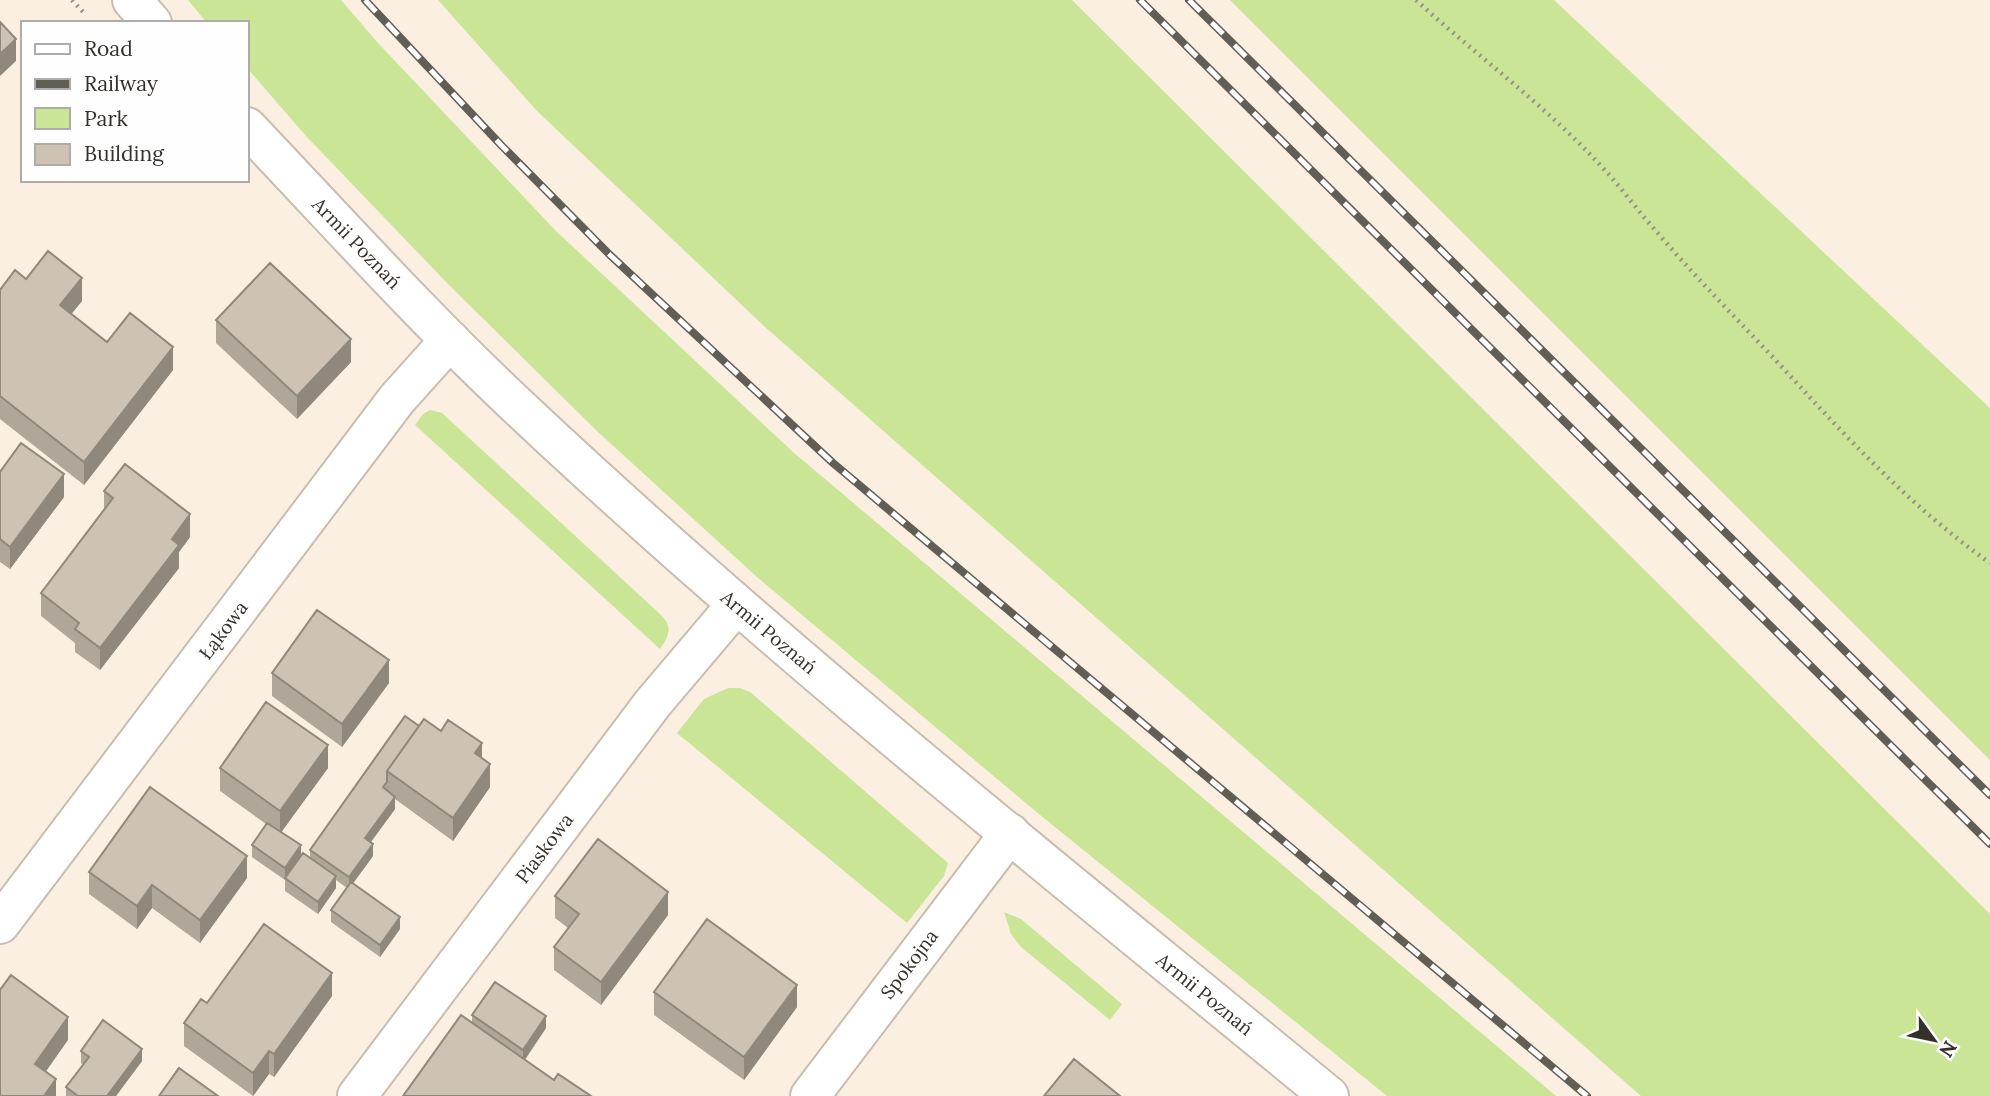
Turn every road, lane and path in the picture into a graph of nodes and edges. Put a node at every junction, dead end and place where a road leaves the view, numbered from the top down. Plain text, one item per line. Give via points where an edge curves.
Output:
1 (132, 0) edge
2 (1416, 0) edge
3 (150, 21) edge
4 (248, 128) edge
5 (450, 341) junction
6 (1990, 563) edge
7 (736, 604) junction
8 (1010, 834) junction
9 (0, 924) edge
10 (357, 1096) edge
11 (810, 1096) edge
12 (1329, 1096) edge

1 - 3 street
2 - 6 path via 1566,129 1851,443 1906,496
4 - 5 street, Armii Poznań
5 - 7 street, Armii Poznań
5 - 9 street, Łąkowa via 397,399
7 - 8 street, Armii Poznań
7 - 10 street, Piaskowa via 653,703
8 - 11 street, Spokojna
8 - 12 street, Armii Poznań

